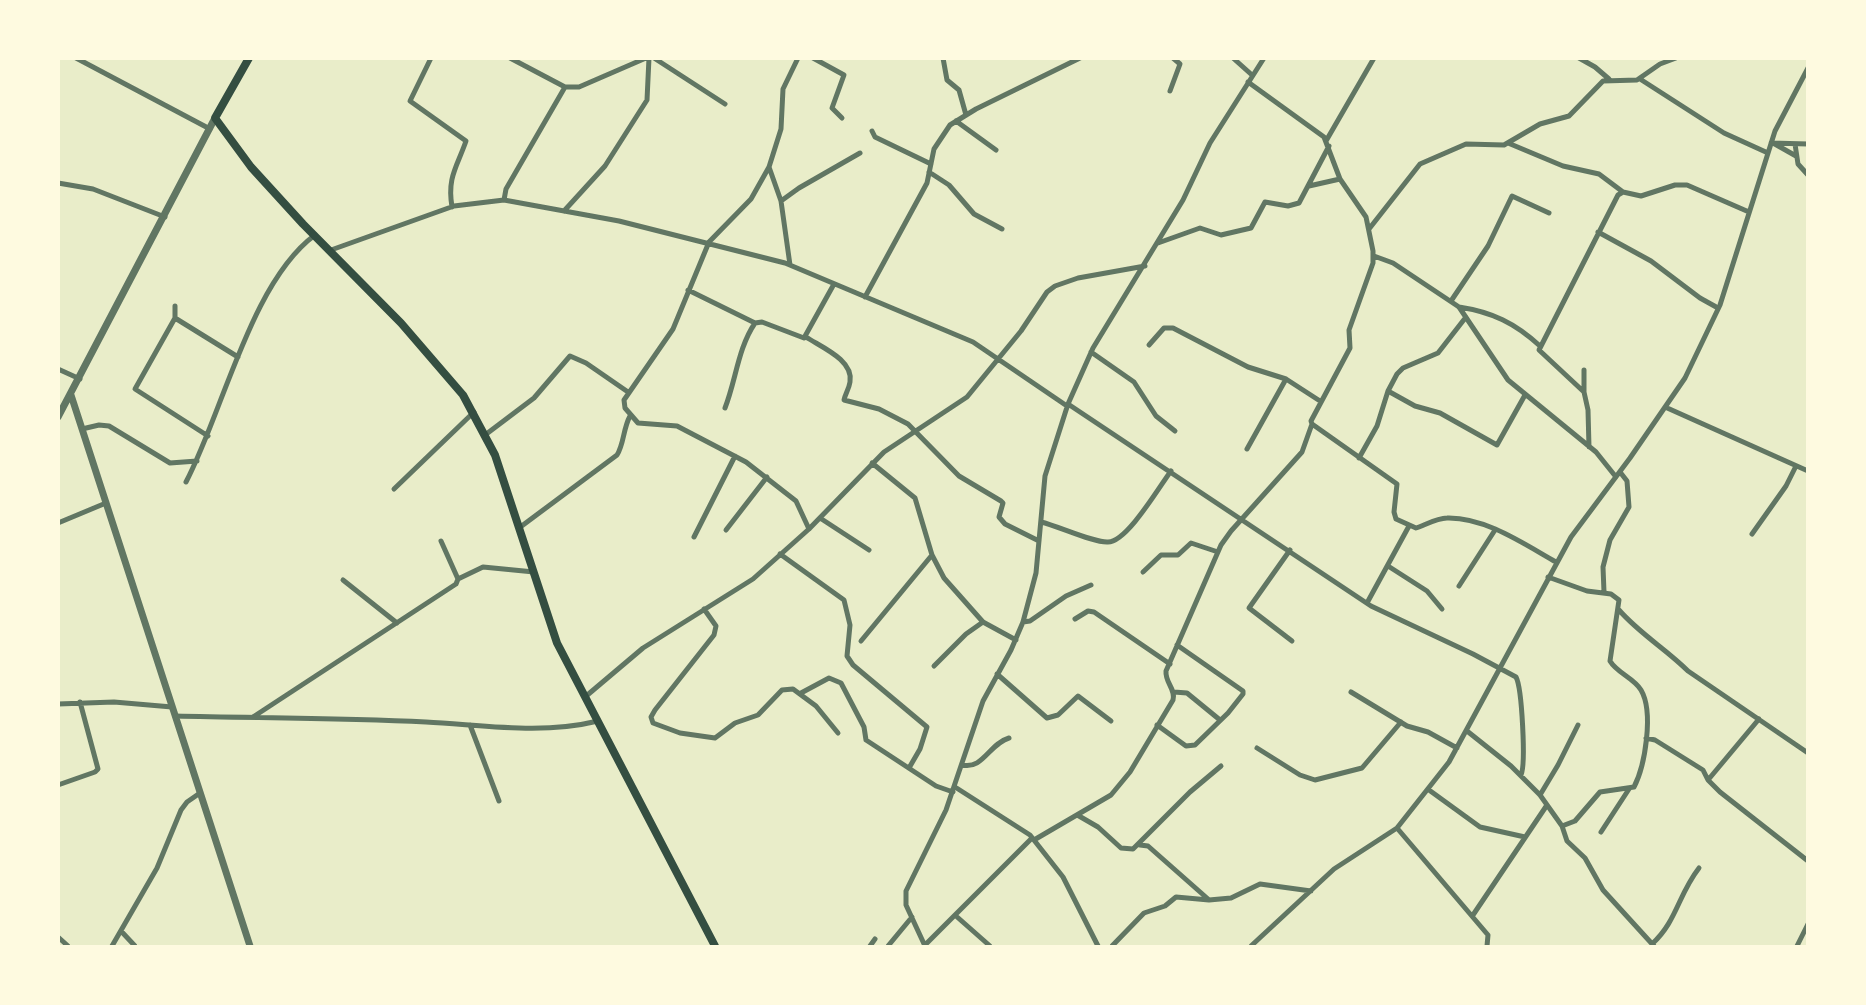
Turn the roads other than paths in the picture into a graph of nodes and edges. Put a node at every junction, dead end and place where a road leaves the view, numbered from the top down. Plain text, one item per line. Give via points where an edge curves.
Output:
1 (76, 58) edge
2 (249, 58) edge
3 (431, 58) edge
4 (510, 58) edge
5 (647, 58) edge
6 (654, 58) edge
7 (798, 58) edge
8 (813, 58) edge
9 (943, 58) edge
10 (1080, 58) edge
11 (1173, 58) edge
12 (1233, 58) edge
13 (1264, 58) edge
14 (1374, 58) edge
15 (1676, 58) edge
16 (1580, 59) edge
17 (1808, 68) edge
18 (1252, 75) junction
19 (1609, 79) junction
20 (1640, 79) junction
21 (1248, 82) junction
22 (565, 87) junction
23 (1170, 91) dead end
24 (725, 104) dead end
25 (966, 115) junction
26 (215, 118) junction
27 (842, 118) dead end
28 (956, 121) junction
29 (210, 129) junction
30 (872, 131) dead end
31 (1771, 142) junction
32 (1508, 143) junction
33 (1327, 144) junction
34 (1795, 144) junction
35 (1808, 144) edge
36 (996, 150) dead end
37 (860, 153) dead end
38 (1768, 153) junction
39 (1796, 156) junction
40 (931, 164) junction
41 (769, 167) junction
42 (929, 172) junction
43 (1808, 175) edge
44 (1340, 179) junction
45 (58, 183) edge
46 (1309, 186) junction
47 (1623, 192) junction
48 (504, 200) junction
49 (781, 201) junction
50 (452, 207) junction
51 (564, 211) junction
52 (1749, 212) junction
53 (1549, 213) dead end
54 (165, 217) junction
55 (1002, 229) dead end
56 (1369, 229) junction
57 (1598, 232) junction
58 (315, 235) junction
59 (709, 242) junction
60 (1158, 243) junction
61 (331, 250) junction
62 (1374, 256) junction
63 (790, 266) junction
64 (1145, 266) junction
65 (834, 284) junction
66 (688, 290) junction
67 (865, 297) junction
68 (1451, 301) junction
69 (175, 306) dead end
70 (1459, 308) junction
71 (1718, 308) junction
72 (1466, 317) junction
73 (175, 318) junction
74 (755, 323) junction
75 (806, 337) junction
76 (1149, 345) dead end
77 (1540, 346) junction
78 (1091, 352) junction
79 (238, 357) junction
80 (997, 358) junction
81 (58, 369) edge
82 (1584, 370) dead end
83 (80, 379) junction
84 (1286, 379) junction
85 (1388, 391) junction
86 (628, 392) junction
87 (1584, 392) junction
88 (71, 395) junction
89 (1525, 395) junction
90 (1320, 401) junction
91 (1067, 405) junction
92 (1665, 407) junction
93 (725, 408) dead end
94 (474, 412) junction
95 (630, 416) junction
96 (58, 417) edge
97 (1312, 424) junction
98 (82, 429) junction
99 (916, 430) junction
100 (1175, 431) dead end
101 (485, 435) junction
102 (208, 436) junction
103 (1589, 447) junction
104 (1246, 449) dead end
105 (735, 456) junction
106 (1359, 458) junction
107 (197, 461) junction
108 (872, 463) junction
109 (1796, 466) junction
110 (1171, 471) junction
111 (1808, 471) edge
112 (1618, 475) junction
113 (767, 477) junction
114 (186, 482) dead end
115 (394, 489) dead end
116 (106, 503) junction
117 (820, 518) junction
118 (1243, 518) junction
119 (1041, 522) junction
120 (58, 523) edge
121 (1409, 526) junction
122 (519, 528) junction
123 (809, 529) junction
124 (726, 530) dead end
125 (1495, 530) junction
126 (1752, 534) dead end
127 (694, 537) dead end
128 (441, 541) dead end
129 (1040, 541) junction
130 (869, 550) dead end
131 (1290, 550) junction
132 (1218, 552) junction
133 (780, 554) junction
134 (932, 555) junction
135 (1556, 562) junction
136 (1388, 566) junction
137 (534, 572) junction
138 (1143, 572) dead end
139 (1548, 577) junction
140 (458, 579) junction
141 (343, 580) dead end
142 (1091, 585) dead end
143 (1459, 586) dead end
144 (1604, 592) junction
145 (1367, 603) junction
146 (704, 609) junction
147 (1442, 609) dead end
148 (1619, 610) junction
149 (1075, 619) dead end
150 (983, 622) junction
151 (1023, 622) junction
152 (396, 623) junction
153 (861, 640) dead end
154 (1016, 640) junction
155 (1292, 641) dead end
156 (1177, 645) junction
157 (1170, 664) junction
158 (934, 666) dead end
159 (1499, 670) junction
160 (998, 674) junction
161 (1174, 692) junction
162 (1351, 692) dead end
163 (801, 693) junction
164 (585, 698) junction
165 (80, 702) junction
166 (58, 704) edge
167 (172, 707) junction
168 (175, 716) junction
169 (251, 718) junction
170 (1759, 719) junction
171 (1220, 720) junction
172 (598, 721) junction
173 (1111, 721) dead end
174 (1401, 723) junction
175 (470, 725) junction
176 (1157, 725) junction
177 (1578, 725) dead end
178 (1467, 731) junction
179 (838, 733) dead end
180 (1009, 738) dead end
181 (1646, 738) junction
182 (1257, 748) dead end
183 (1457, 748) junction
184 (1808, 753) edge
185 (962, 765) junction
186 (1221, 766) dead end
187 (909, 768) junction
188 (1521, 775) junction
189 (1708, 780) junction
190 (58, 785) edge
191 (954, 789) junction
192 (1629, 789) junction
193 (1429, 790) junction
194 (200, 793) junction
195 (1539, 795) junction
196 (500, 801) dead end
197 (1547, 805) junction
198 (1079, 816) junction
199 (1562, 826) junction
200 (1397, 828) junction
201 (1601, 832) dead end
202 (1525, 837) junction
203 (1033, 839) junction
204 (1140, 844) junction
205 (1808, 861) edge
206 (1699, 868) dead end
207 (1311, 891) junction
208 (1209, 900) junction
209 (1473, 915) junction
210 (956, 916) junction
211 (912, 917) junction
212 (1808, 924) edge
213 (121, 931) junction
214 (58, 937) edge
215 (874, 939) dead end
216 (68, 946) edge
217 (112, 946) edge
218 (135, 946) edge
219 (250, 946) edge
220 (715, 946) edge
221 (870, 946) edge
222 (888, 946) edge
223 (925, 946) edge
224 (990, 946) edge
225 (1098, 946) edge
226 (1112, 946) edge
227 (1251, 946) edge
228 (1487, 946) edge
229 (1653, 946) edge
230 (1797, 946) edge

1 - 29 street
2 - 26 main road
3 - 50 street via 410,101 466,141 453,168 449,192
4 - 22 street
5 - 22 street via 579,87
5 - 51 street via 647,100 605,166
6 - 24 street
7 - 41 street via 783,89 781,129
8 - 27 street via 844,75 832,108
9 - 25 street via 947,80 959,90
10 - 25 street
11 - 23 street via 1180,64
12 - 18 street
13 - 18 street
14 - 33 street
15 - 20 street
16 - 19 street
17 - 31 street
18 - 21 street
19 - 20 street
19 - 32 street via 1574,113 1540,124
20 - 38 street via 1724,133
21 - 33 street via 1319,132
21 - 60 street via 1210,142
22 - 48 street via 506,189
25 - 28 street
26 - 29 street
26 - 58 main road via 251,166
28 - 36 street
28 - 40 street via 934,149
29 - 54 street
30 - 40 street via 876,137
31 - 34 street
31 - 38 street
31 - 39 street
32 - 47 street via 1563,166 1599,174
32 - 56 street via 1466,144 1420,164
33 - 44 street
33 - 46 street
34 - 35 street
34 - 39 street
37 - 49 street
38 - 52 street
39 - 43 street
40 - 42 street
41 - 49 street
41 - 59 street via 750,199
42 - 55 street via 949,185 974,214
42 - 67 street via 927,183
44 - 46 street
44 - 56 street via 1360,207
45 - 54 street via 93,189
46 - 60 street via 1293,206 1265,202 1251,228 1221,235 1200,228
47 - 52 street via 1641,196 1687,185
47 - 57 street
48 - 50 street
48 - 51 street
49 - 63 street
50 - 61 street
51 - 59 street
52 - 71 street
53 - 68 street via 1512,196 1488,246
54 - 83 street
56 - 62 street
57 - 71 street via 1651,261
57 - 77 street
58 - 61 main road
58 - 79 street via 287,261
59 - 63 street
59 - 66 street
60 - 64 street
61 - 94 main road via 401,323
62 - 68 street via 1393,263
62 - 90 street via 1349,330 1350,348
63 - 65 street
64 - 78 street
64 - 80 street via 1054,286
65 - 67 street
65 - 75 street
66 - 74 street
66 - 86 street via 665,344
67 - 80 street via 973,342
68 - 70 street
69 - 73 street
70 - 72 street
70 - 77 street via 1486,311
71 - 92 street via 1684,378
72 - 85 street via 1438,353 1403,368
72 - 89 street via 1501,371
73 - 79 street
73 - 102 street via 135,389
74 - 75 street
74 - 93 street via 738,362
75 - 99 street via 847,367 851,380 844,400 879,409
76 - 84 street via 1164,328 1173,328 1248,367
77 - 87 street via 1540,352
78 - 91 street
78 - 100 street via 1134,382 1156,416
79 - 102 street
80 - 91 street
80 - 99 street via 968,397
81 - 83 street
82 - 87 street
83 - 88 street
84 - 90 street
84 - 104 street
85 - 89 street via 1415,406 1440,413 1497,445
85 - 106 street via 1377,426
86 - 95 street via 625,408
86 - 101 street via 570,356 534,398
87 - 103 street
88 - 96 street
88 - 98 street
89 - 103 street
90 - 97 street
91 - 110 street
91 - 119 street via 1045,477
92 - 109 street
92 - 112 street
94 - 101 main road
94 - 115 street
95 - 105 street via 647,425 677,426
95 - 122 street via 617,455
97 - 106 street
97 - 118 street via 1302,452
98 - 107 street via 109,426 170,463
98 - 116 street
99 - 108 street
99 - 129 street via 959,476 1003,503 999,517 1005,524
101 - 122 main road
102 - 107 street
103 - 112 street
105 - 113 street
105 - 127 street
106 - 121 street via 1397,484 1394,515
107 - 114 street
108 - 117 street
108 - 134 street via 915,498
109 - 111 street
109 - 126 street
110 - 118 street
110 - 119 street via 1117,540 1102,542
112 - 135 street via 1570,537
112 - 144 street via 1627,481 1629,507 1610,540 1603,567
113 - 123 street via 796,501
113 - 124 street
116 - 120 street
116 - 167 street
117 - 123 street
117 - 130 street
118 - 131 street
118 - 132 street
119 - 129 street
121 - 125 street via 1416,528 1445,518 1472,521
121 - 136 street
122 - 137 main road
123 - 133 street
125 - 135 street
125 - 143 street
128 - 140 street
129 - 151 street
131 - 145 street
131 - 155 street via 1250,608
132 - 138 street via 1190,543 1178,555 1161,555
132 - 156 street
133 - 146 street via 753,579
133 - 187 street via 844,600 850,625 847,656 927,727
134 - 150 street via 944,578
134 - 153 street
135 - 139 street
136 - 145 street
136 - 147 street via 1427,591
137 - 140 street via 483,567
137 - 164 main road via 557,643
139 - 144 street via 1587,591
139 - 159 street
140 - 152 street
141 - 152 street
142 - 151 street
144 - 148 street via 1617,597
145 - 159 street
146 - 163 street via 714,622 714,635 655,710 653,723 680,733 715,738 732,724 758,715 782,690
146 - 164 street via 643,648
148 - 170 street via 1641,634 1688,671
148 - 181 street via 1610,661 1641,689 1646,706
149 - 157 street via 1088,611 1094,612
150 - 154 street
150 - 158 street
151 - 154 street
152 - 169 street
154 - 160 street
156 - 157 street
156 - 171 street via 1243,691 1242,698
157 - 161 street via 1166,680
159 - 178 street
159 - 188 street via 1516,677 1522,693 1525,763
160 - 173 street via 1047,718 1058,715 1078,696
160 - 185 street via 983,701
161 - 171 street via 1186,693
161 - 176 street
162 - 174 street
163 - 179 street
163 - 187 street via 829,678 841,683 864,727 866,740
164 - 172 main road
165 - 166 street
165 - 167 street
165 - 190 street via 98,769
167 - 168 street
168 - 169 street
168 - 194 street
169 - 175 street
170 - 184 street
170 - 189 street
171 - 176 street via 1191,746
172 - 175 street via 566,729
172 - 220 main road
174 - 182 street via 1362,768 1315,780
174 - 183 street
175 - 196 street
176 - 198 street via 1122,783
177 - 195 street
178 - 183 street
178 - 188 street
180 - 185 street via 998,742 975,766
181 - 189 street via 1703,770
181 - 192 street via 1641,770 1634,787
183 - 193 street
185 - 191 street
186 - 204 street
187 - 191 street via 936,786
188 - 195 street
189 - 205 street
191 - 203 street
191 - 211 street via 906,891 906,905
192 - 199 street via 1600,792 1575,821
192 - 201 street
193 - 200 street
193 - 202 street via 1480,827
194 - 213 street via 181,810 157,868
194 - 219 street
195 - 197 street
197 - 199 street
197 - 202 street
198 - 203 street
198 - 204 street via 1098,826 1122,848 1133,849
199 - 229 street via 1567,841 1585,858 1603,890
200 - 207 street via 1334,869
200 - 209 street
202 - 209 street
203 - 210 street
203 - 225 street via 1063,877
204 - 208 street via 1148,846
206 - 229 street via 1682,893 1670,926
207 - 208 street via 1260,884 1231,898
207 - 227 street
208 - 226 street via 1176,897 1165,906 1144,913
209 - 228 street via 1488,935
210 - 223 street
210 - 224 street
211 - 222 street
211 - 223 street
212 - 230 street
213 - 217 street
213 - 218 street
214 - 216 street
215 - 221 street

